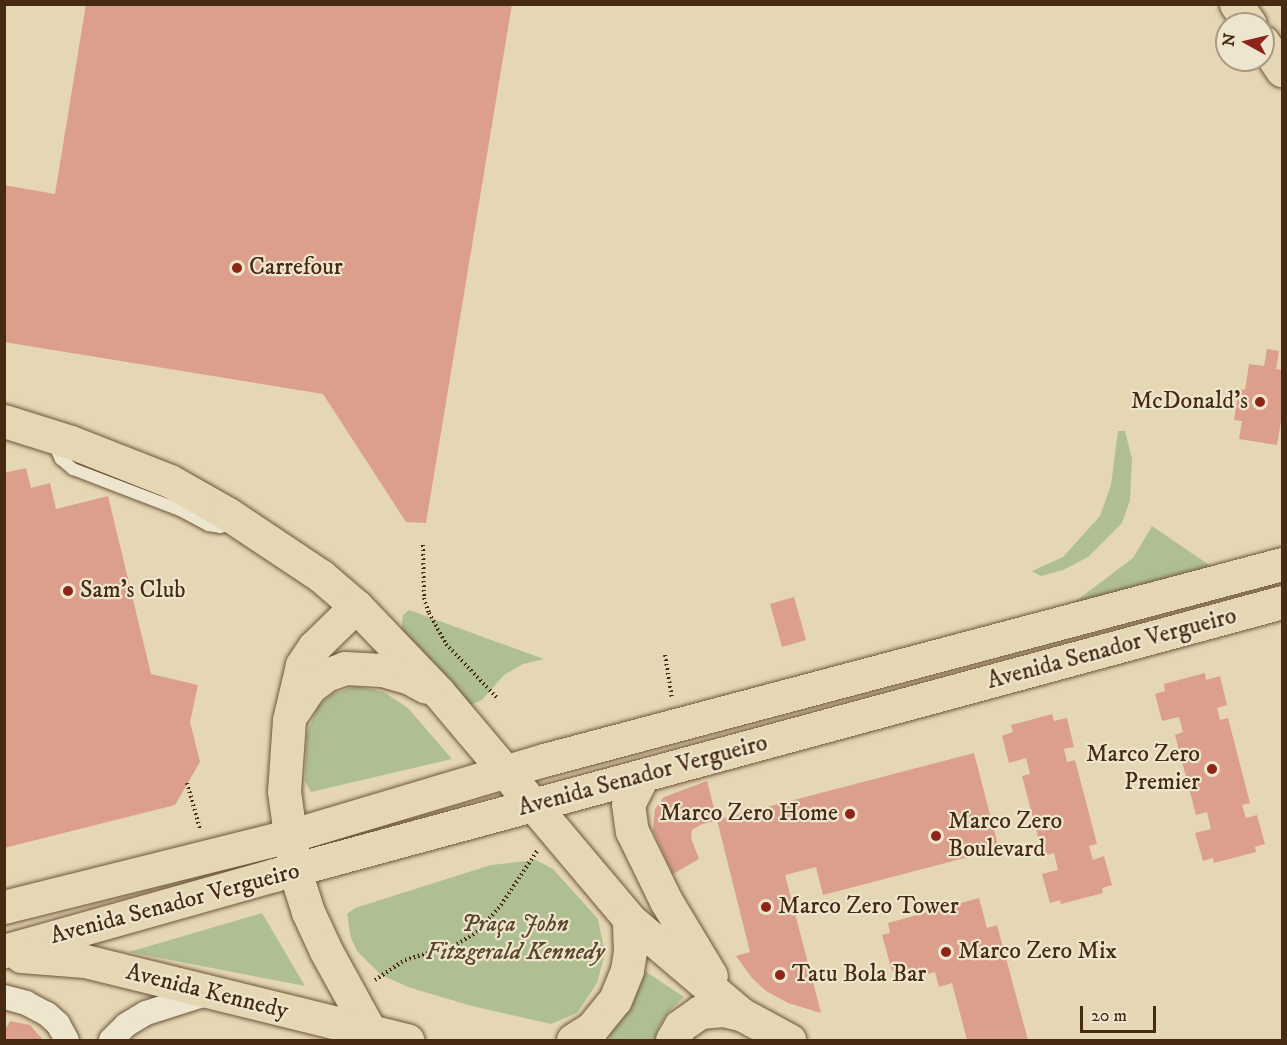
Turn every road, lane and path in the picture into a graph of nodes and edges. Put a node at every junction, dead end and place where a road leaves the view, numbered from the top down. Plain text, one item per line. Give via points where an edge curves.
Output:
1 (4, 421) edge
2 (423, 544) dead end
3 (1282, 564) edge
4 (1282, 602) edge
5 (356, 606) junction
6 (665, 655) dead end
7 (439, 693) junction
8 (498, 699) dead end
9 (289, 720) junction
10 (689, 722) junction
11 (504, 771) junction
12 (642, 777) junction
13 (187, 783) dead end
14 (542, 818) junction
15 (289, 836) junction
16 (208, 856) junction
17 (295, 871) junction
18 (4, 907) edge
19 (629, 919) junction
20 (4, 951) edge
21 (4, 957) edge
22 (209, 993) junction
23 (4, 997) edge
24 (353, 1000) junction
25 (736, 1009) junction
26 (371, 1033) junction
27 (67, 1041) edge
28 (111, 1041) edge
29 (407, 1041) edge
30 (573, 1041) edge
31 (672, 1041) edge
32 (789, 1041) edge

1 - 5 main road via 170,481 285,550
2 - 8 path via 424,598 429,613 446,644
3 - 10 main road, Avenida Senador Vergueiro
4 - 12 main road, Avenida Senador Vergueiro
5 - 7 main road
5 - 9 main road via 314,647 302,665
6 - 10 path via 673,707 686,705
7 - 9 main road via 397,673 345,668 310,687
7 - 11 main road
9 - 15 main road via 284,791
10 - 11 main road, Avenida Senador Vergueiro
11 - 14 main road
11 - 15 main road, Avenida Senador Vergueiro
12 - 14 main road, Avenida Senador Vergueiro
12 - 25 main road via 628,804 632,831 678,923
13 - 16 path
14 - 17 main road, Avenida Senador Vergueiro
14 - 19 main road
14 - 24 path via 501,905 477,932 457,944 395,965
15 - 16 main road, Avenida Senador Vergueiro
15 - 17 main road
16 - 18 main road, Avenida Senador Vergueiro
17 - 20 main road, Avenida Senador Vergueiro
17 - 24 main road via 316,930
19 - 25 main road
19 - 30 main road via 627,970 615,1000 592,1028
21 - 22 main road, Avenida Kennedy via 85,961
22 - 26 main road, Avenida Kennedy
22 - 28 street via 146,1013 126,1025
23 - 27 street via 26,1003 54,1019
24 - 26 main road
25 - 31 main road via 700,1012 686,1020
25 - 32 main road
26 - 29 main road, Avenida Kennedy

